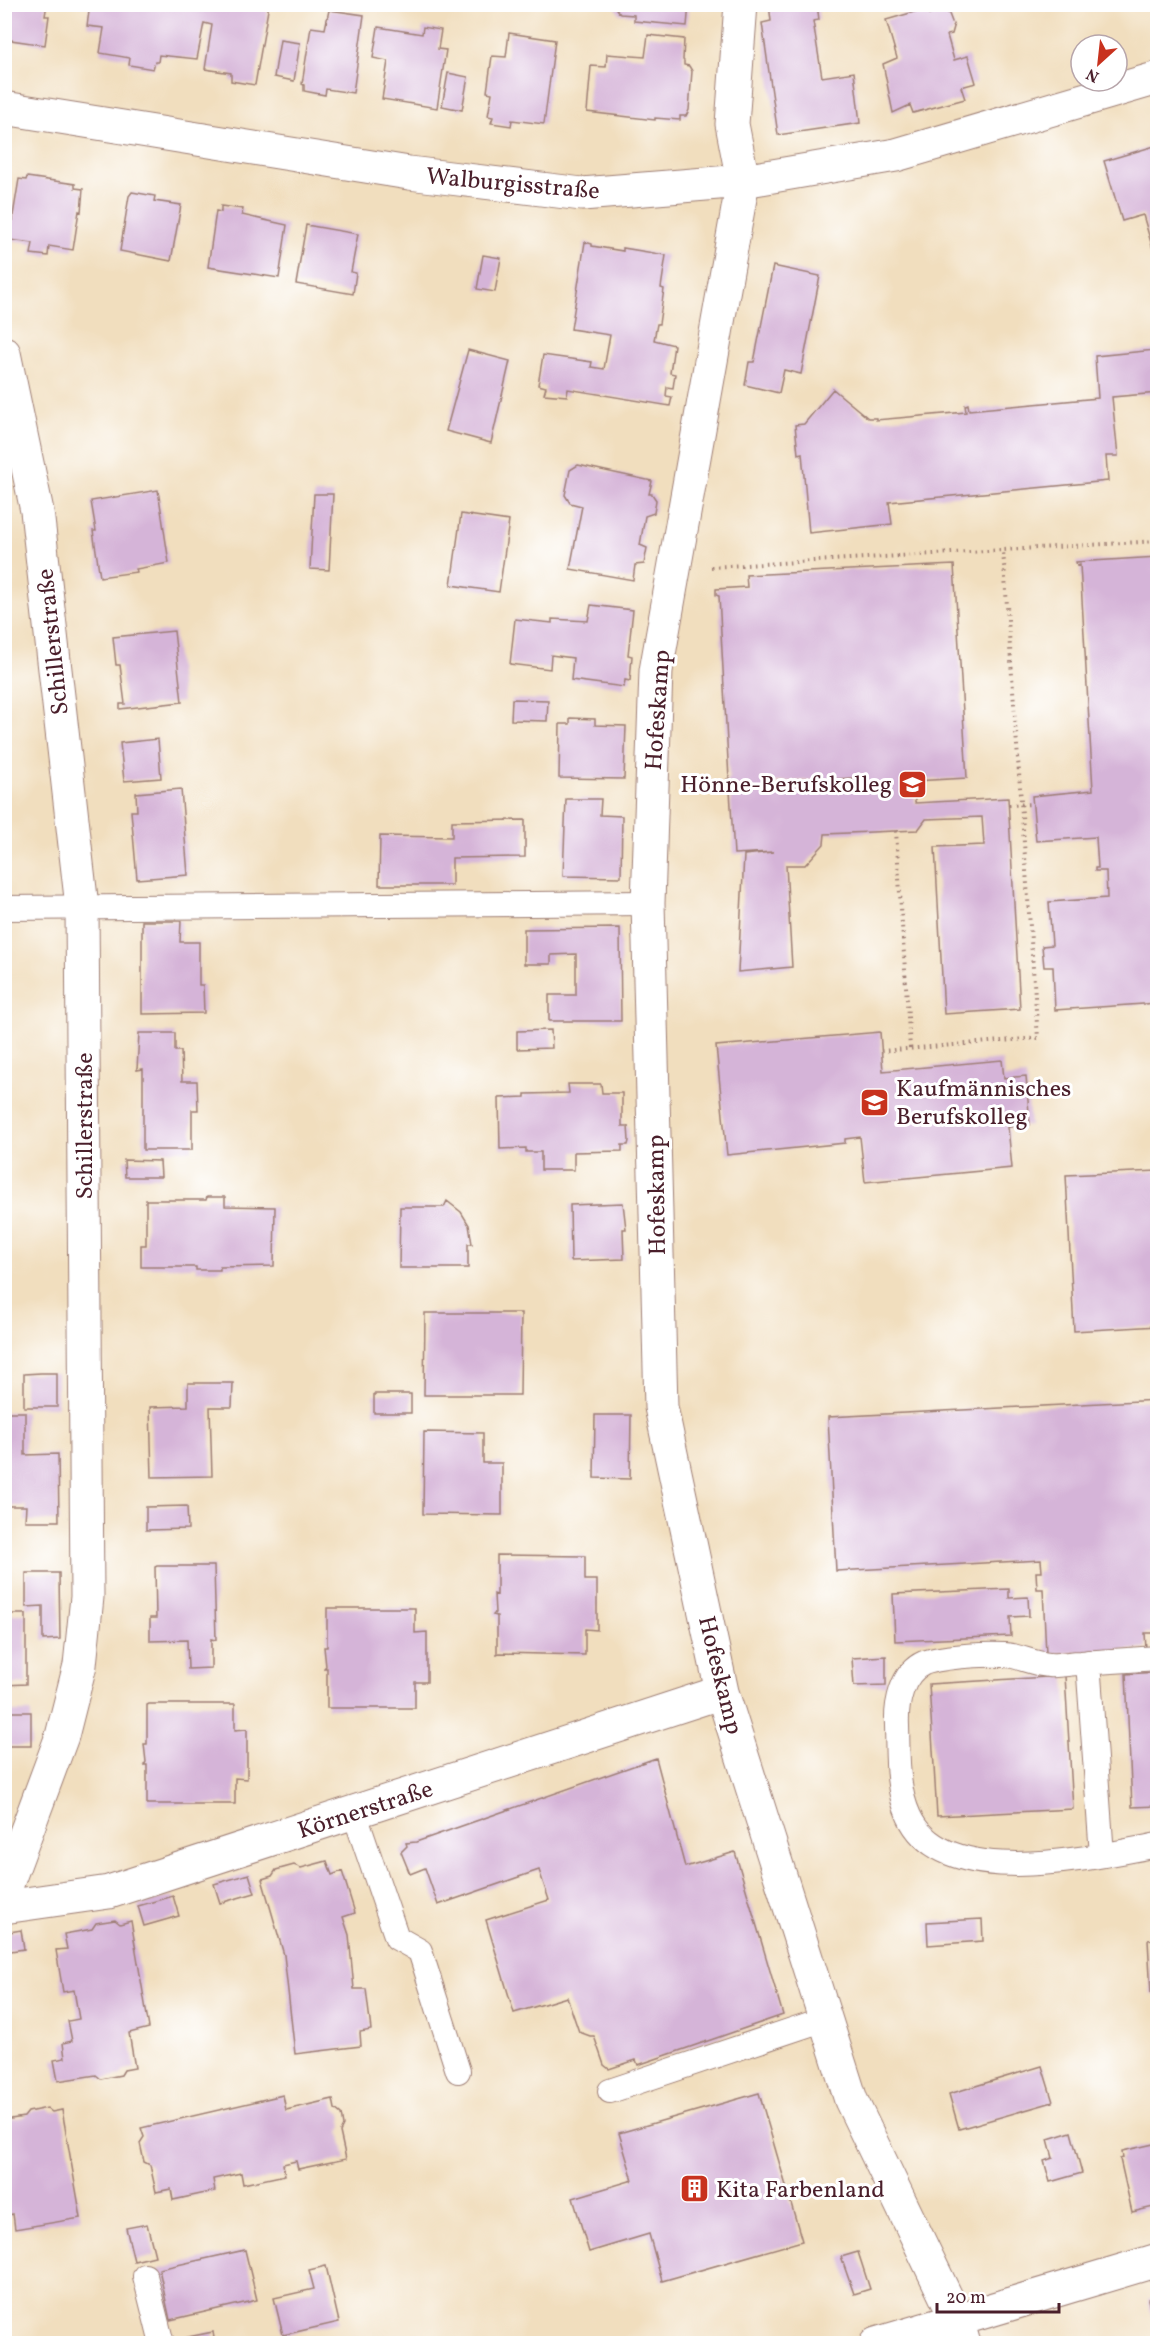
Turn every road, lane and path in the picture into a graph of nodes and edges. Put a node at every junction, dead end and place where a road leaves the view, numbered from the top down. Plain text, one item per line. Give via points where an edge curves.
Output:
1 (741, 4) edge
2 (1158, 78) edge
3 (4, 108) edge
4 (743, 181) junction
5 (4, 353) edge
6 (1158, 541) edge
7 (1003, 550) junction
8 (675, 569) junction
9 (1020, 804) junction
10 (1032, 804) dead end
11 (1008, 805) dead end
12 (896, 831) dead end
13 (648, 903) junction
14 (82, 907) junction
15 (4, 908) edge
16 (910, 1048) junction
17 (881, 1051) dead end
18 (1158, 1658) edge
19 (1088, 1662) junction
20 (722, 1692) junction
21 (354, 1812) junction
22 (1158, 1845) edge
23 (1102, 1855) junction
24 (4, 1892) edge
25 (4, 1906) edge
26 (825, 2019) junction
27 (459, 2071) dead end
28 (610, 2091) dead end
29 (1158, 2260) edge
30 (145, 2276) dead end
31 (961, 2332) edge
32 (162, 2343) edge
33 (876, 2343) edge

1 - 4 street, Hofeskamp via 732,124
2 - 4 street, Walburgisstraße via 896,155
3 - 4 street, Walburgisstraße via 409,173 582,194
4 - 8 street, Hofeskamp
5 - 14 street, Schillerstraße via 38,511
6 - 7 path
7 - 8 path
7 - 9 path
8 - 13 street, Hofeskamp via 656,671
9 - 10 path
9 - 11 path
9 - 16 path via 1038,1038
12 - 16 path
13 - 14 lane
13 - 20 street, Hofeskamp via 661,1407
14 - 15 lane
14 - 24 street, Schillerstraße via 87,1597 80,1665 62,1736
16 - 17 path
18 - 19 lane
19 - 23 lane
19 - 23 lane via 1049,1665 1011,1656 942,1657 922,1664 901,1691 896,1714 900,1792 920,1833 944,1850 971,1861 1068,1862
20 - 21 street, Körnerstraße
20 - 26 street, Hofeskamp
21 - 25 street, Körnerstraße via 109,1892
21 - 27 lane via 397,1938 420,1951
22 - 23 lane
26 - 28 lane
26 - 31 street, Hofeskamp via 851,2100
29 - 31 street
30 - 32 lane
31 - 33 street

